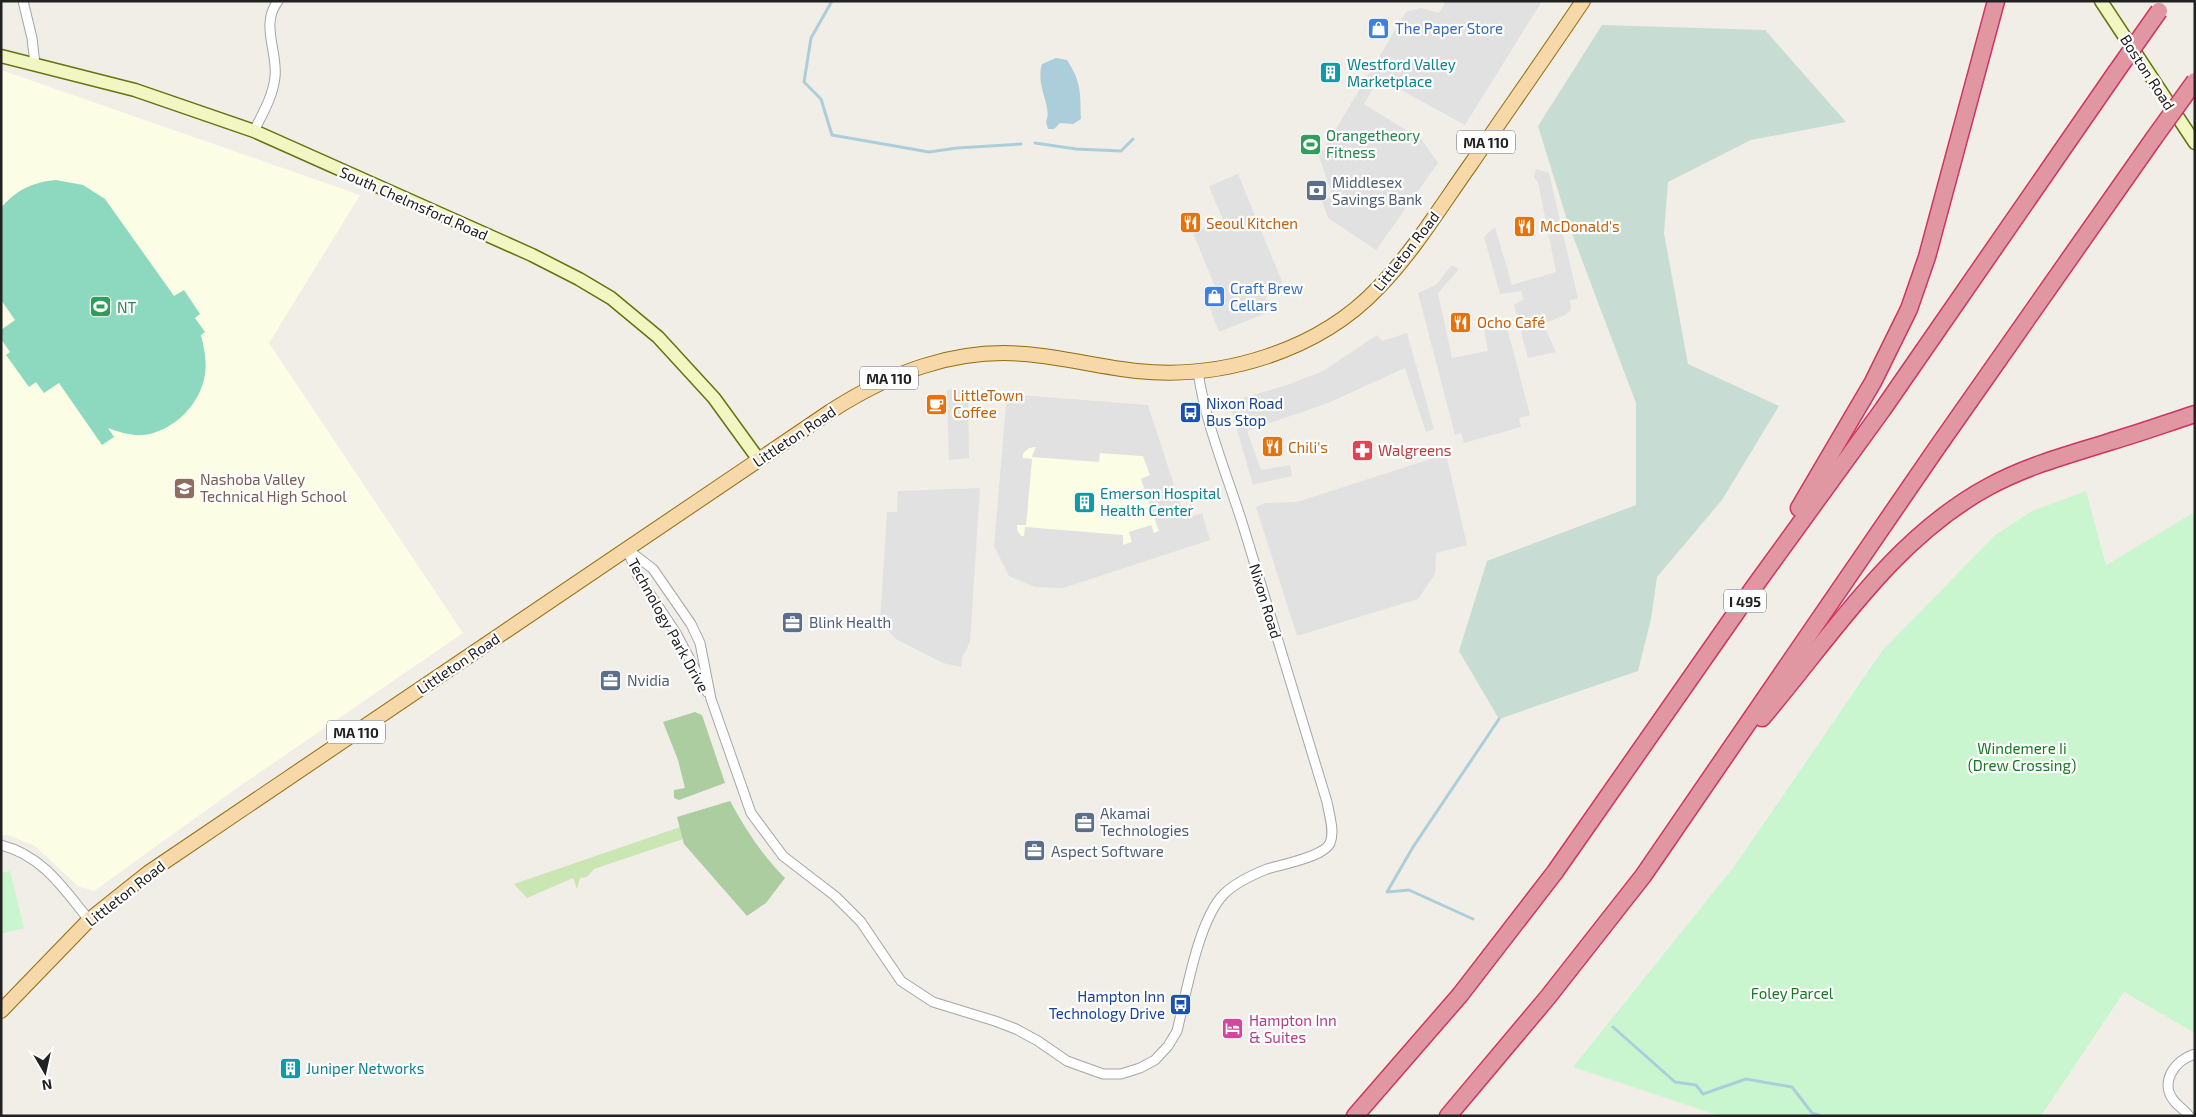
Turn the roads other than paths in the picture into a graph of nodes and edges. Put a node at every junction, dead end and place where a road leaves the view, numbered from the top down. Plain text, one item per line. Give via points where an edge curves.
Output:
1 (23, 1) edge
2 (278, 1) edge
3 (1583, 1) edge
4 (1996, 1) edge
5 (2101, 1) edge
6 (2162, 6) edge
7 (1, 56) edge
8 (35, 64) junction
9 (2195, 81) edge
10 (254, 130) junction
11 (2195, 143) edge
12 (1198, 372) junction
13 (2195, 414) edge
14 (759, 460) junction
15 (627, 549) junction
16 (1775, 558) junction
17 (711, 699) junction
18 (1703, 786) junction
19 (1331, 831) joint
20 (1, 845) edge
21 (89, 920) junction
22 (1, 1011) edge
23 (2195, 1054) edge
24 (1355, 1116) edge
25 (1448, 1116) edge
26 (2189, 1116) edge

1 - 8 street
2 - 10 street via 269,29 276,75 271,96
3 - 12 main road, Littleton Road / MA 110 via 1416,243 1376,290 1347,315 1292,347 1263,358
4 - 16 highway via 1909,309 1873,382 1810,487
5 - 11 main road, Boston Road
6 - 16 highway, I 495, bridge via 1883,409
7 - 8 main road, South Chelmsford Road
8 - 10 main road, South Chelmsford Road via 135,90
9 - 18 highway, bridge
10 - 14 main road, South Chelmsford Road via 532,255 610,298 658,337 688,367
12 - 14 main road, Littleton Road / MA 110 via 1139,371 1024,354 953,357 909,370 870,388
12 - 19 street, Nixon Road via 1211,430 1327,802
13 - 18 highway via 2051,458 1987,487 1944,517 1872,583
14 - 15 main road, Littleton Road / MA 110
15 - 17 street, Technology Park Drive via 638,576 676,633
15 - 17 street, Technology Park Drive via 653,569 691,624 700,643
15 - 21 main road, Littleton Road / MA 110 via 169,858
16 - 24 highway, I 495 via 1555,872 1460,995
17 - 19 street, Technology Park Drive via 751,812 766,835 783,856 835,896 861,922 901,981 932,1002 995,1020 1038,1041 1067,1061 1103,1074 1121,1074 1140,1068 1155,1060 1168,1046 1177,1031 1205,926 1223,895 1239,882 1324,850 1330,844
18 - 25 highway via 1643,876 1548,997
20 - 21 street via 17,849 40,864 54,876
21 - 22 main road, Littleton Road / MA 110
23 - 26 street via 2182,1058 2174,1066 2168,1081 2174,1101

